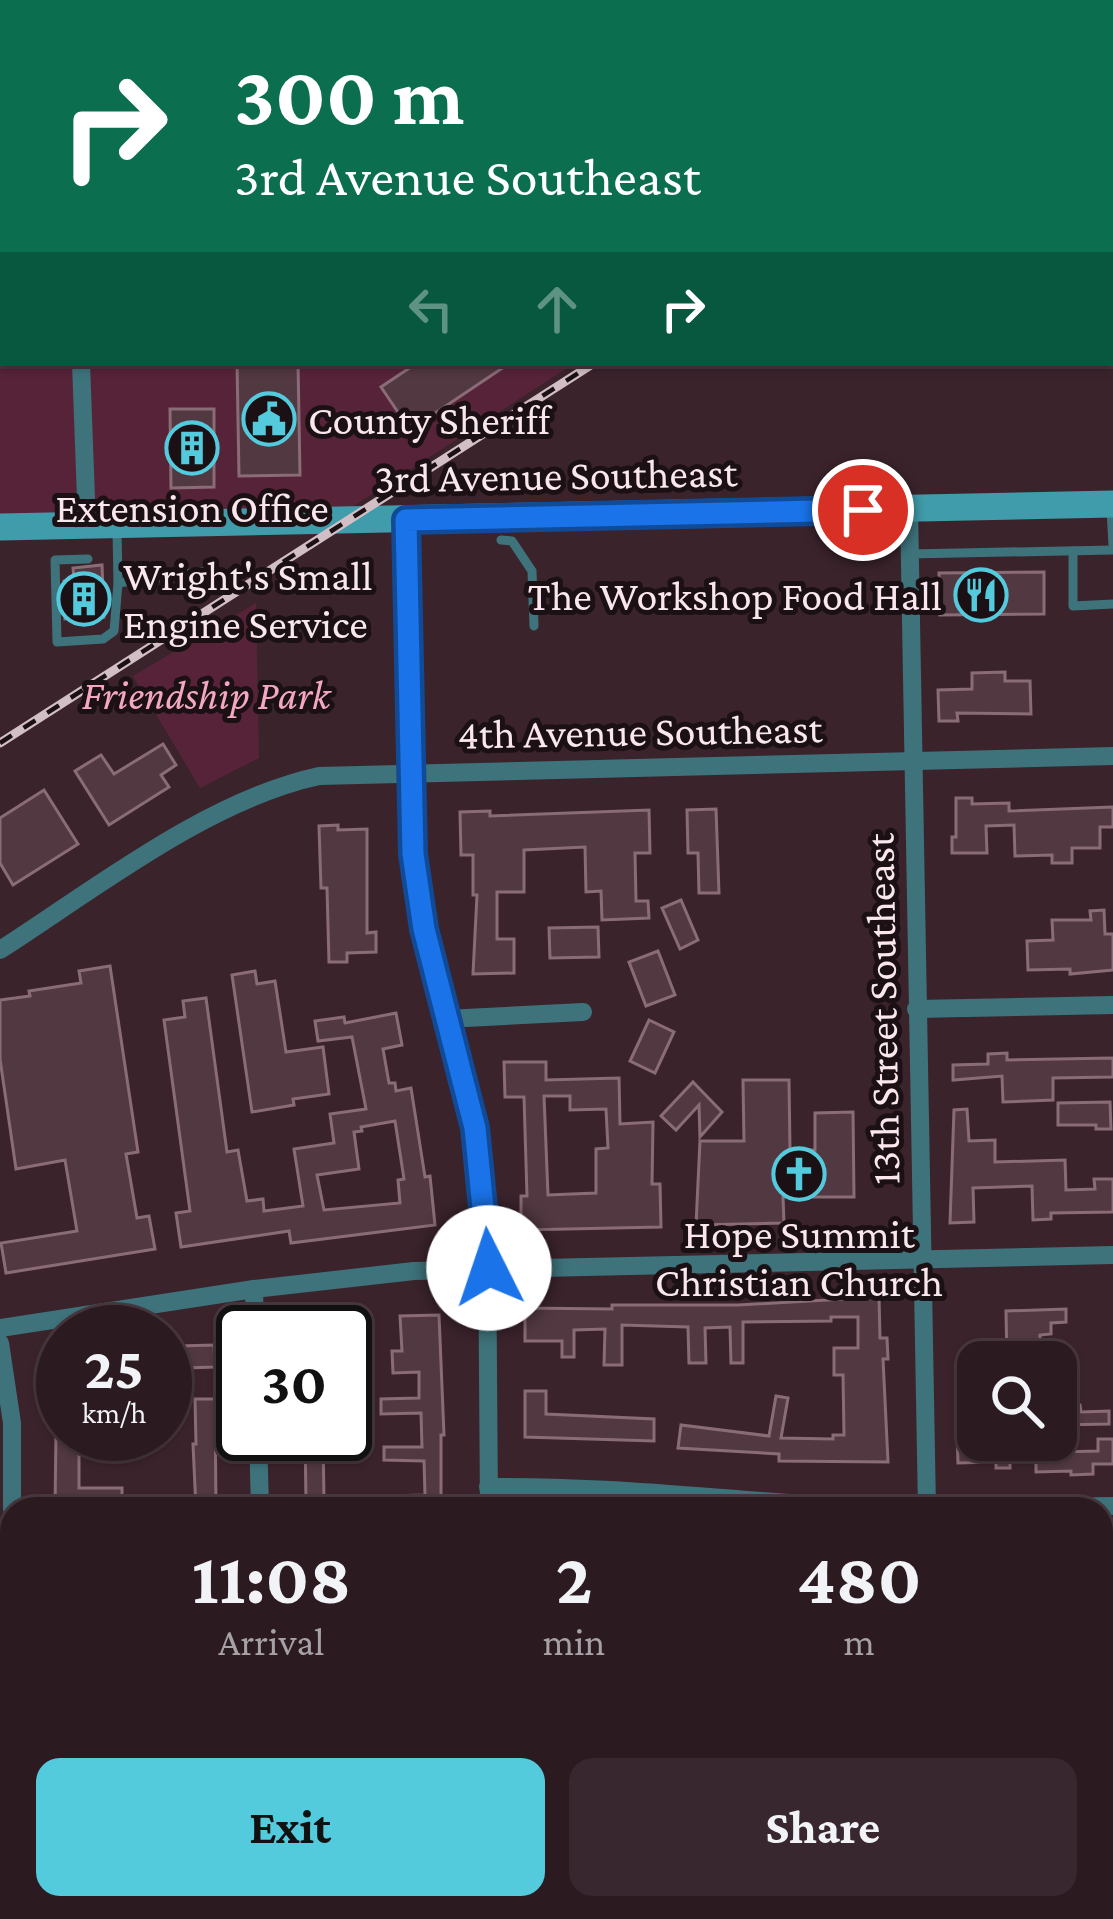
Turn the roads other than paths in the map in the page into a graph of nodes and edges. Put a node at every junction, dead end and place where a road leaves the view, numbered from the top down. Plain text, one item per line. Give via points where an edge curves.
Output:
1 (81, 366) edge
2 (1112, 504) edge
3 (909, 508) junction
4 (406, 520) junction
5 (116, 525) junction
6 (87, 526) junction
7 (0, 527) edge
8 (501, 540) dead end
9 (1113, 548) edge
10 (1073, 551) junction
11 (910, 554) junction
12 (88, 559) dead end
13 (207, 571) dead end
14 (118, 583) junction
15 (1113, 604) edge
16 (534, 626) dead end
17 (1113, 756) edge
18 (915, 760) junction
19 (410, 772) junction
20 (0, 950) edge
21 (1113, 1005) edge
22 (916, 1009) junction
23 (583, 1012) dead end
24 (446, 1019) junction
25 (1113, 1256) edge
26 (922, 1259) junction
27 (489, 1268) junction
28 (254, 1289) junction
29 (254, 1305) edge
30 (0, 1328) edge
31 (0, 1343) edge
32 (259, 1461) edge
33 (488, 1487) junction
34 (12, 1497) edge
35 (260, 1497) edge
36 (488, 1497) edge
37 (692, 1497) edge
38 (926, 1497) edge

1 - 6 street
2 - 3 main road, 3rd Avenue Southeast
2 - 9 lane
3 - 4 main road, 3rd Avenue Southeast
3 - 11 street, 13th Street Southeast
4 - 5 main road, 3rd Avenue Southeast
4 - 19 street
5 - 6 main road, 3rd Avenue Southeast
5 - 14 lane
6 - 7 main road, 3rd Avenue Southeast
8 - 16 lane via 512,541 532,571
9 - 10 lane
10 - 11 lane
10 - 15 lane via 1073,606
11 - 18 street, 13th Street Southeast
12 - 14 lane via 55,560 57,642 114,631
13 - 14 lane
17 - 18 street, 4th Avenue Southeast
18 - 19 street, 4th Avenue Southeast
18 - 22 street, 13th Street Southeast
19 - 20 street, 4th Avenue Southeast via 319,776 260,792
19 - 24 street via 418,897
21 - 22 street
22 - 26 street, 13th Street Southeast
23 - 24 street
24 - 27 street via 475,1128
25 - 26 street
26 - 27 street
26 - 38 street, 13th Street Southeast
27 - 28 street
27 - 33 street
28 - 29 street
28 - 30 street
31 - 34 street
32 - 35 street
33 - 36 street
33 - 37 street

